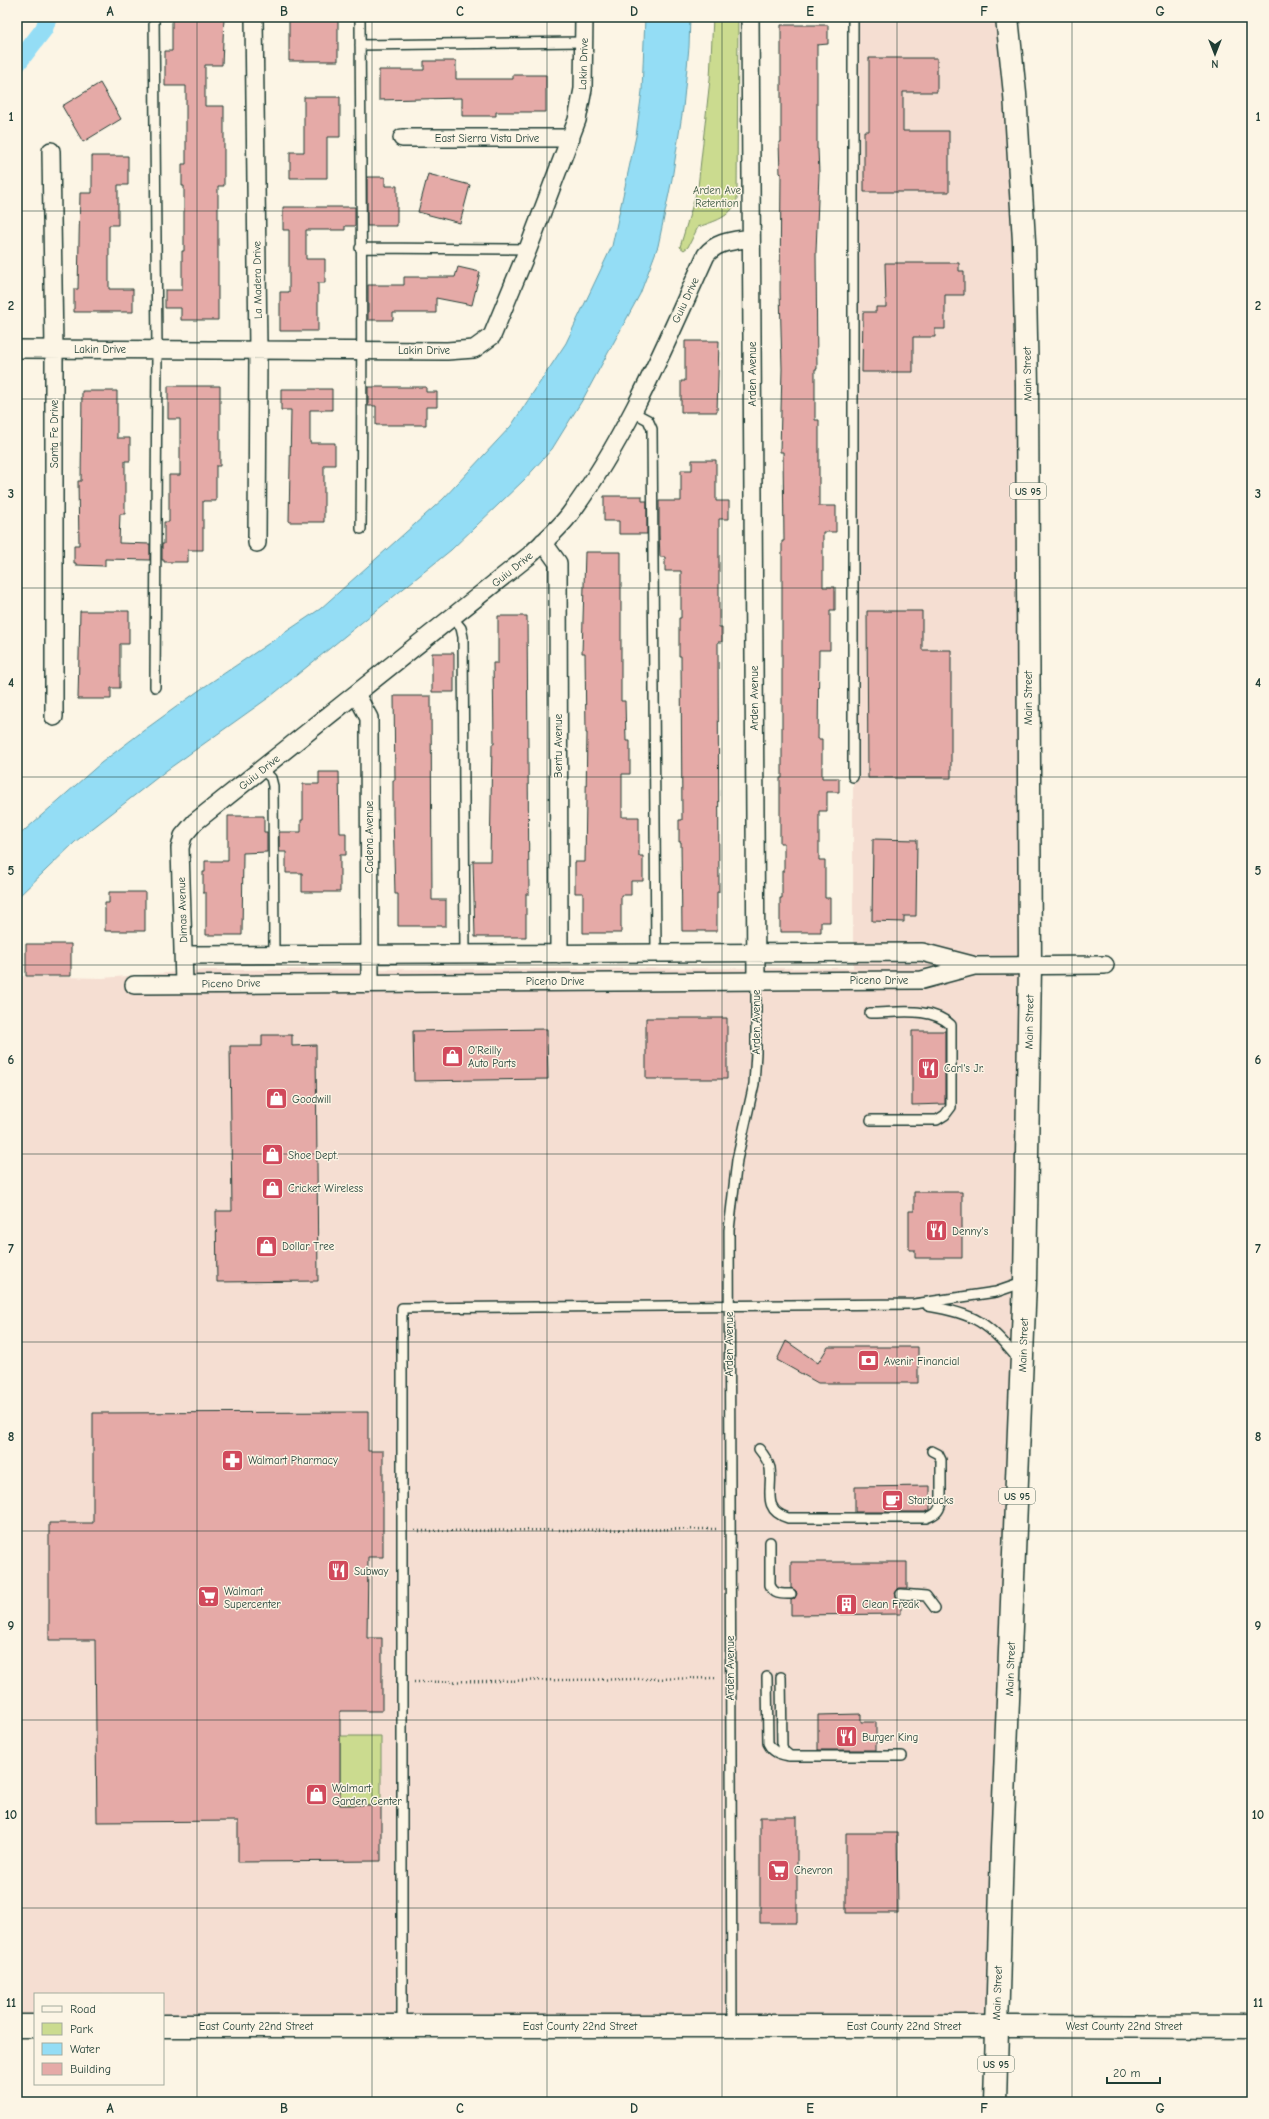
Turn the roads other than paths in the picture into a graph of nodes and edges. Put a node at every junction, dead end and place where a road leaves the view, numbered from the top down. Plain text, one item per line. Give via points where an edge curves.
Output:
1 (154, 17) edge
2 (254, 17) edge
3 (360, 17) edge
4 (584, 17) edge
5 (750, 17) edge
6 (853, 17) edge
7 (1008, 17) edge
8 (583, 42) junction
9 (360, 45) junction
10 (402, 138) dead end
11 (571, 138) junction
12 (51, 151) dead end
13 (751, 238) junction
14 (360, 248) junction
15 (528, 249) junction
16 (17, 349) edge
17 (54, 349) junction
18 (258, 349) junction
19 (157, 350) junction
20 (363, 350) junction
21 (631, 411) junction
22 (361, 528) dead end
23 (543, 542) junction
24 (257, 543) dead end
25 (452, 617) junction
26 (154, 687) dead end
27 (356, 694) junction
28 (54, 717) dead end
29 (262, 769) junction
30 (853, 777) dead end
31 (184, 836) joint
32 (756, 952) junction
33 (370, 953) junction
34 (656, 953) junction
35 (274, 954) junction
36 (464, 954) junction
37 (559, 954) junction
38 (184, 955) junction
39 (1030, 965) junction
40 (1105, 965) dead end
41 (974, 966) junction
42 (756, 981) junction
43 (370, 982) junction
44 (184, 984) junction
45 (134, 985) dead end
46 (870, 1013) dead end
47 (871, 1120) dead end
48 (1025, 1282) junction
49 (914, 1304) junction
50 (729, 1306) junction
51 (1022, 1363) junction
52 (759, 1449) dead end
53 (932, 1451) dead end
54 (770, 1542) dead end
55 (791, 1594) dead end
56 (901, 1594) dead end
57 (935, 1608) dead end
58 (767, 1677) dead end
59 (781, 1677) dead end
60 (790, 1756) junction
61 (902, 1756) dead end
62 (732, 2025) junction
63 (17, 2026) edge
64 (34, 2026) edge
65 (164, 2026) edge
66 (402, 2026) junction
67 (996, 2026) junction
68 (1252, 2027) edge
69 (995, 2102) edge

1 - 19 lane
2 - 18 street, La Madera Drive
3 - 9 lane
4 - 8 street, Lakin Drive
5 - 13 street, Arden Avenue
6 - 30 lane
7 - 39 main road, Main Street / US 95 via 1024,241
8 - 9 lane
8 - 11 street, Lakin Drive via 583,89
9 - 14 lane
10 - 11 street, East Sierra Vista Drive
11 - 15 street, Lakin Drive
12 - 17 street, Santa Fe Drive
13 - 21 street, Guiu Drive via 720,243 706,255
13 - 32 street, Arden Avenue
14 - 15 lane
14 - 20 lane
15 - 20 street, Lakin Drive via 492,336 474,349
16 - 17 street, Lakin Drive
17 - 19 street, Lakin Drive
17 - 28 street, Santa Fe Drive
18 - 19 street, Lakin Drive
18 - 20 street, Lakin Drive
18 - 24 street, La Madera Drive
19 - 26 lane
20 - 22 lane
21 - 23 street, Guiu Drive via 598,471 570,514
21 - 34 lane via 648,420 652,429
23 - 25 street, Guiu Drive
23 - 37 street, Bentu Avenue via 558,563
25 - 27 street, Guiu Drive
25 - 36 lane via 461,628 463,637
27 - 29 street, Guiu Drive
27 - 33 street, Cadena Avenue via 369,718
29 - 31 street, Guiu Drive via 195,822
29 - 35 lane via 271,778 273,786
31 - 38 street, Dimas Avenue via 180,848
32 - 34 street, Piceno Drive
32 - 41 street, Piceno Drive via 922,952
32 - 42 street, Arden Avenue
33 - 35 street, Piceno Drive
33 - 36 street, Piceno Drive
33 - 43 street, Cadena Avenue
34 - 37 street, Piceno Drive
35 - 38 street, Piceno Drive
36 - 37 street, Piceno Drive
38 - 44 street, Dimas Avenue
39 - 40 street, Piceno Drive
39 - 41 street, Piceno Drive
39 - 48 main road, Main Street / US 95
41 - 42 street, Piceno Drive via 922,980
42 - 43 street, Piceno Drive
42 - 50 lane, Arden Avenue via 754,1084 737,1160 730,1214
43 - 44 street, Piceno Drive
44 - 45 street, Piceno Drive
46 - 47 lane via 932,1014 943,1017 951,1025 951,1107 945,1115 937,1120
48 - 49 lane via 996,1292
48 - 51 main road, Main Street / US 95
49 - 50 lane
49 - 51 lane via 956,1311 977,1319 998,1335
50 - 62 lane, Arden Avenue
50 - 66 lane via 402,1308
51 - 67 main road, Main Street / US 95
52 - 53 lane via 770,1468 773,1511 788,1518 926,1518 934,1515 941,1503 941,1460 938,1454
54 - 55 lane via 772,1590 776,1593
56 - 57 lane via 926,1596
58 - 60 lane via 768,1743 778,1754
59 - 60 lane via 782,1746
60 - 61 lane
62 - 66 main road, East County 22nd Street
62 - 67 main road, East County 22nd Street
63 - 64 main road
65 - 66 main road, East County 22nd Street
67 - 68 main road, West County 22nd Street
67 - 69 main road, US 95

